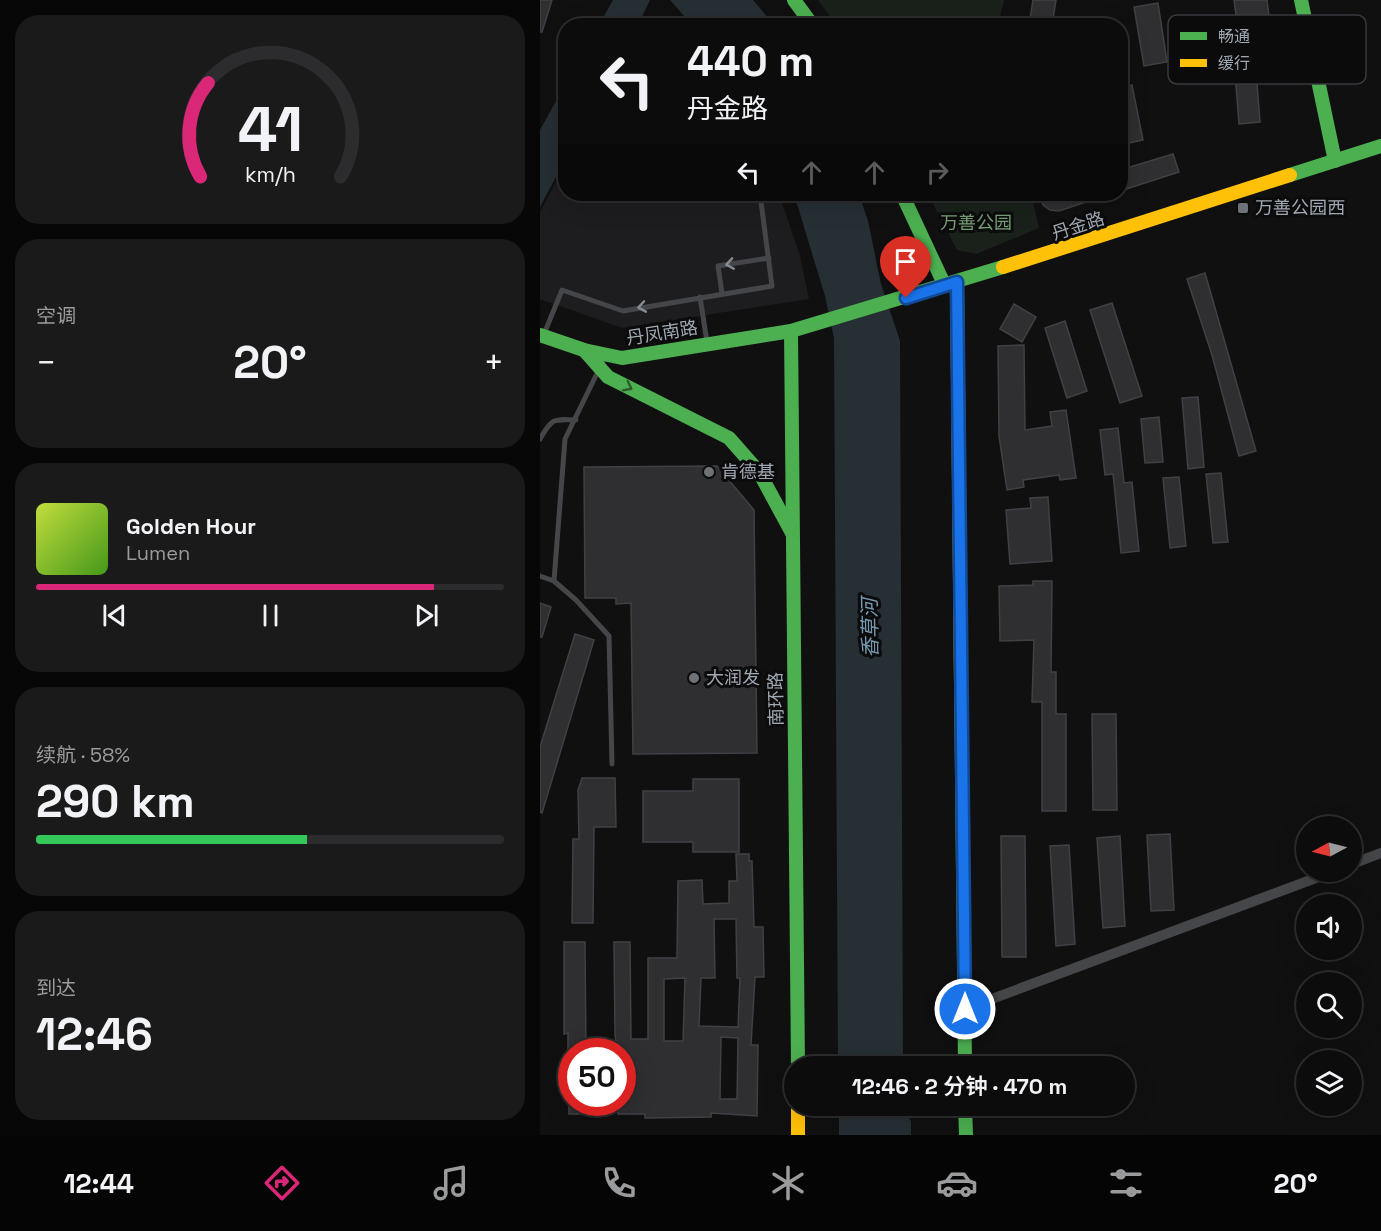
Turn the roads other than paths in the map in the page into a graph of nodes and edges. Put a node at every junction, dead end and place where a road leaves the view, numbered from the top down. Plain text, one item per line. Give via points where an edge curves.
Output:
1 (794, 0) edge
2 (1301, 0) edge
3 (1304, 15) edge
4 (807, 18) edge
5 (1319, 84) edge
6 (1381, 146) edge
7 (1335, 161) junction
8 (761, 201) edge
9 (906, 201) edge
10 (769, 258) junction
11 (951, 284) junction
12 (722, 293) junction
13 (700, 297) junction
14 (819, 324) joint
15 (791, 331) junction
16 (541, 335) edge
17 (708, 344) junction
18 (584, 350) junction
19 (606, 355) junction
20 (600, 368) junction
21 (576, 420) junction
22 (540, 439) edge
23 (793, 535) junction
24 (540, 576) edge
25 (554, 581) junction
26 (612, 764) dead end
27 (1381, 853) edge
28 (1362, 860) edge
29 (1305, 882) edge
30 (965, 1009) junction
31 (798, 1056) edge
32 (965, 1056) edge
33 (798, 1116) edge
34 (965, 1116) edge
35 (798, 1135) edge
36 (966, 1135) edge

1 - 4 main road
2 - 3 main road
5 - 7 main road
6 - 7 main road, 丹金路
7 - 11 main road, 丹金路
8 - 10 lane
9 - 11 main road
10 - 12 lane via 772,286
10 -> 12 lane via 718,266
11 - 14 main road, 丹金路
11 - 30 main road
12 - 13 lane
13 -> 16 lane via 623,311 562,290
13 - 17 lane
14 - 15 main road, 丹凤南路
15 - 17 main road, 丹凤南路
15 - 23 main road, 南环路
16 - 18 main road, 丹凤南路
17 - 19 main road, 丹凤南路 via 622,358
18 - 19 main road, 丹凤南路
18 - 20 main road
19 - 20 lane
20 - 21 lane
20 -> 23 main road via 608,377 729,438 759,472
21 - 22 lane via 555,419
21 - 25 lane via 565,439
23 - 31 main road, 南环路
24 - 25 lane
25 - 26 lane via 609,636
27 - 28 street
29 - 30 street
30 - 32 main road
33 - 35 main road
34 - 36 main road

